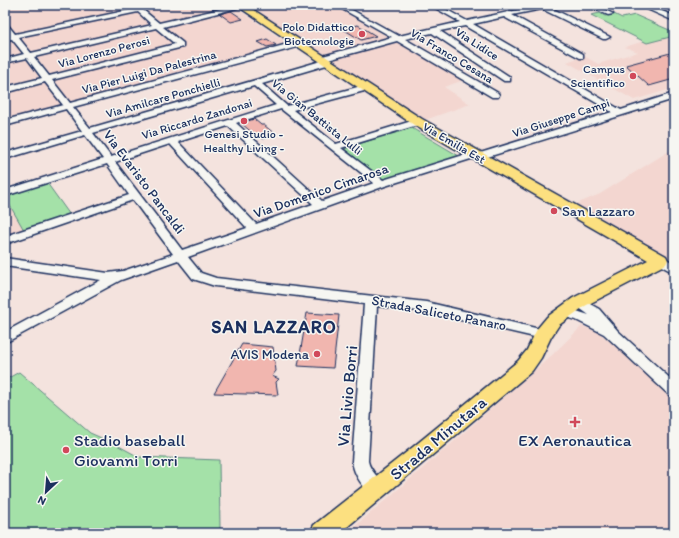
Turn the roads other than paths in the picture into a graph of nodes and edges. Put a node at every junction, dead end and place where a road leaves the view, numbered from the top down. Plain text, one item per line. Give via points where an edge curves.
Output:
1 (133, 5) edge
2 (241, 5) edge
3 (338, 5) edge
4 (436, 5) edge
5 (590, 5) edge
6 (641, 5) edge
7 (547, 6) edge
8 (139, 10) junction
9 (610, 14) dead end
10 (506, 15) junction
11 (674, 19) edge
12 (466, 23) junction
13 (5, 25) edge
14 (156, 26) junction
15 (433, 30) junction
16 (14, 36) junction
17 (606, 37) dead end
18 (5, 38) edge
19 (398, 38) junction
20 (298, 44) junction
21 (30, 56) junction
22 (580, 56) dead end
23 (5, 61) edge
24 (324, 61) junction
25 (48, 79) junction
26 (507, 79) dead end
27 (256, 83) junction
28 (365, 88) junction
29 (5, 90) edge
30 (495, 95) dead end
31 (674, 96) edge
32 (68, 106) junction
33 (284, 107) junction
34 (618, 112) junction
35 (229, 122) junction
36 (418, 122) junction
37 (5, 123) edge
38 (88, 132) junction
39 (171, 140) junction
40 (334, 147) junction
41 (5, 156) edge
42 (476, 156) junction
43 (109, 160) junction
44 (381, 184) junction
45 (5, 193) edge
46 (136, 196) junction
47 (321, 206) junction
48 (254, 229) junction
49 (5, 240) edge
50 (180, 255) junction
51 (660, 260) junction
52 (5, 262) edge
53 (674, 269) edge
54 (197, 276) joint
55 (117, 277) junction
56 (371, 300) junction
57 (579, 302) junction
58 (564, 312) junction
59 (543, 334) junction
60 (613, 335) junction
61 (5, 338) edge
62 (674, 390) edge
63 (378, 488) junction
64 (322, 533) edge

1 - 8 street
2 - 14 street
2 - 20 main road, Via Emilia Est
3 - 19 street, Via Franco Cesana
4 - 12 street
5 - 9 street
6 - 11 street
7 - 10 street, Via Amilcare Ponchielli
7 - 17 street
8 - 14 street
8 - 16 street
10 - 12 street, Via Amilcare Ponchielli
10 - 22 street
12 - 15 street, Via Amilcare Ponchielli
12 - 34 street
13 - 16 street, Via Evaristo Pancaldi
14 - 21 street
14 - 25 street, Via Lorenzo Perosi via 180,45
15 - 19 street, Via Amilcare Ponchielli
15 - 26 street, Via Lidice
16 - 18 street
16 - 21 street, Via Evaristo Pancaldi
19 - 24 street, Via Amilcare Ponchielli
19 - 30 street, Via Franco Cesana
20 - 24 main road, Via Emilia Est
20 - 32 street, Via Pier Luigi Da Palestrina
21 - 23 street
21 - 25 street, Via Evaristo Pancaldi
24 - 27 street, Via Amilcare Ponchielli
24 - 28 main road, Via Emilia Est
25 - 29 street, Via Lorenzo Perosi
25 - 32 street, Via Evaristo Pancaldi
27 - 33 street, Via Gian Battista Lulli
27 - 38 street, Via Amilcare Ponchielli
28 - 33 street, Via Riccardo Zandonai
28 - 36 main road, Via Emilia Est
31 - 34 street, Via Giuseppe Campi
32 - 37 street, Via Pier Luigi Da Palestrina
32 - 38 street, Via Evaristo Pancaldi
33 - 35 street, Via Riccardo Zandonai
33 - 40 street, Via Gian Battista Lulli
34 - 42 street, Via Giuseppe Campi
35 - 39 street, Via Riccardo Zandonai
35 - 47 street
36 - 40 street
36 - 42 main road, Via Emilia Est
38 - 41 street, Via Amilcare Ponchielli
38 - 43 street, Via Evaristo Pancaldi
39 - 43 street, Via Riccardo Zandonai
39 - 48 street
40 - 44 street, Via Gian Battista Lulli
42 - 44 street, Via Domenico Cimarosa
42 - 51 main road, Via Emilia Est
43 - 45 street, Via Riccardo Zandonai
43 - 46 street, Via Evaristo Pancaldi
44 - 47 street, Via Domenico Cimarosa
46 - 49 street
46 - 50 street, Via Evaristo Pancaldi
47 - 48 street, Via Domenico Cimarosa
48 - 50 street, Via Domenico Cimarosa
50 - 54 street, Via Evaristo Pancaldi
50 - 55 street
51 - 53 street, Via Emilia Est
51 - 57 main road
52 - 55 street
54 - 56 street, Strada Saliceto Panaro via 215,282
55 - 61 street
56 - 59 street, Strada Saliceto Panaro via 426,307
56 - 63 street, Via Livio Borri via 360,461 364,474
57 - 58 main road
57 - 60 street via 594,312
58 - 59 main road
58 - 60 street via 585,319
59 - 63 main road, Strada Minutara via 535,353 525,366
60 - 62 street
63 - 64 main road, Strada Minutara

